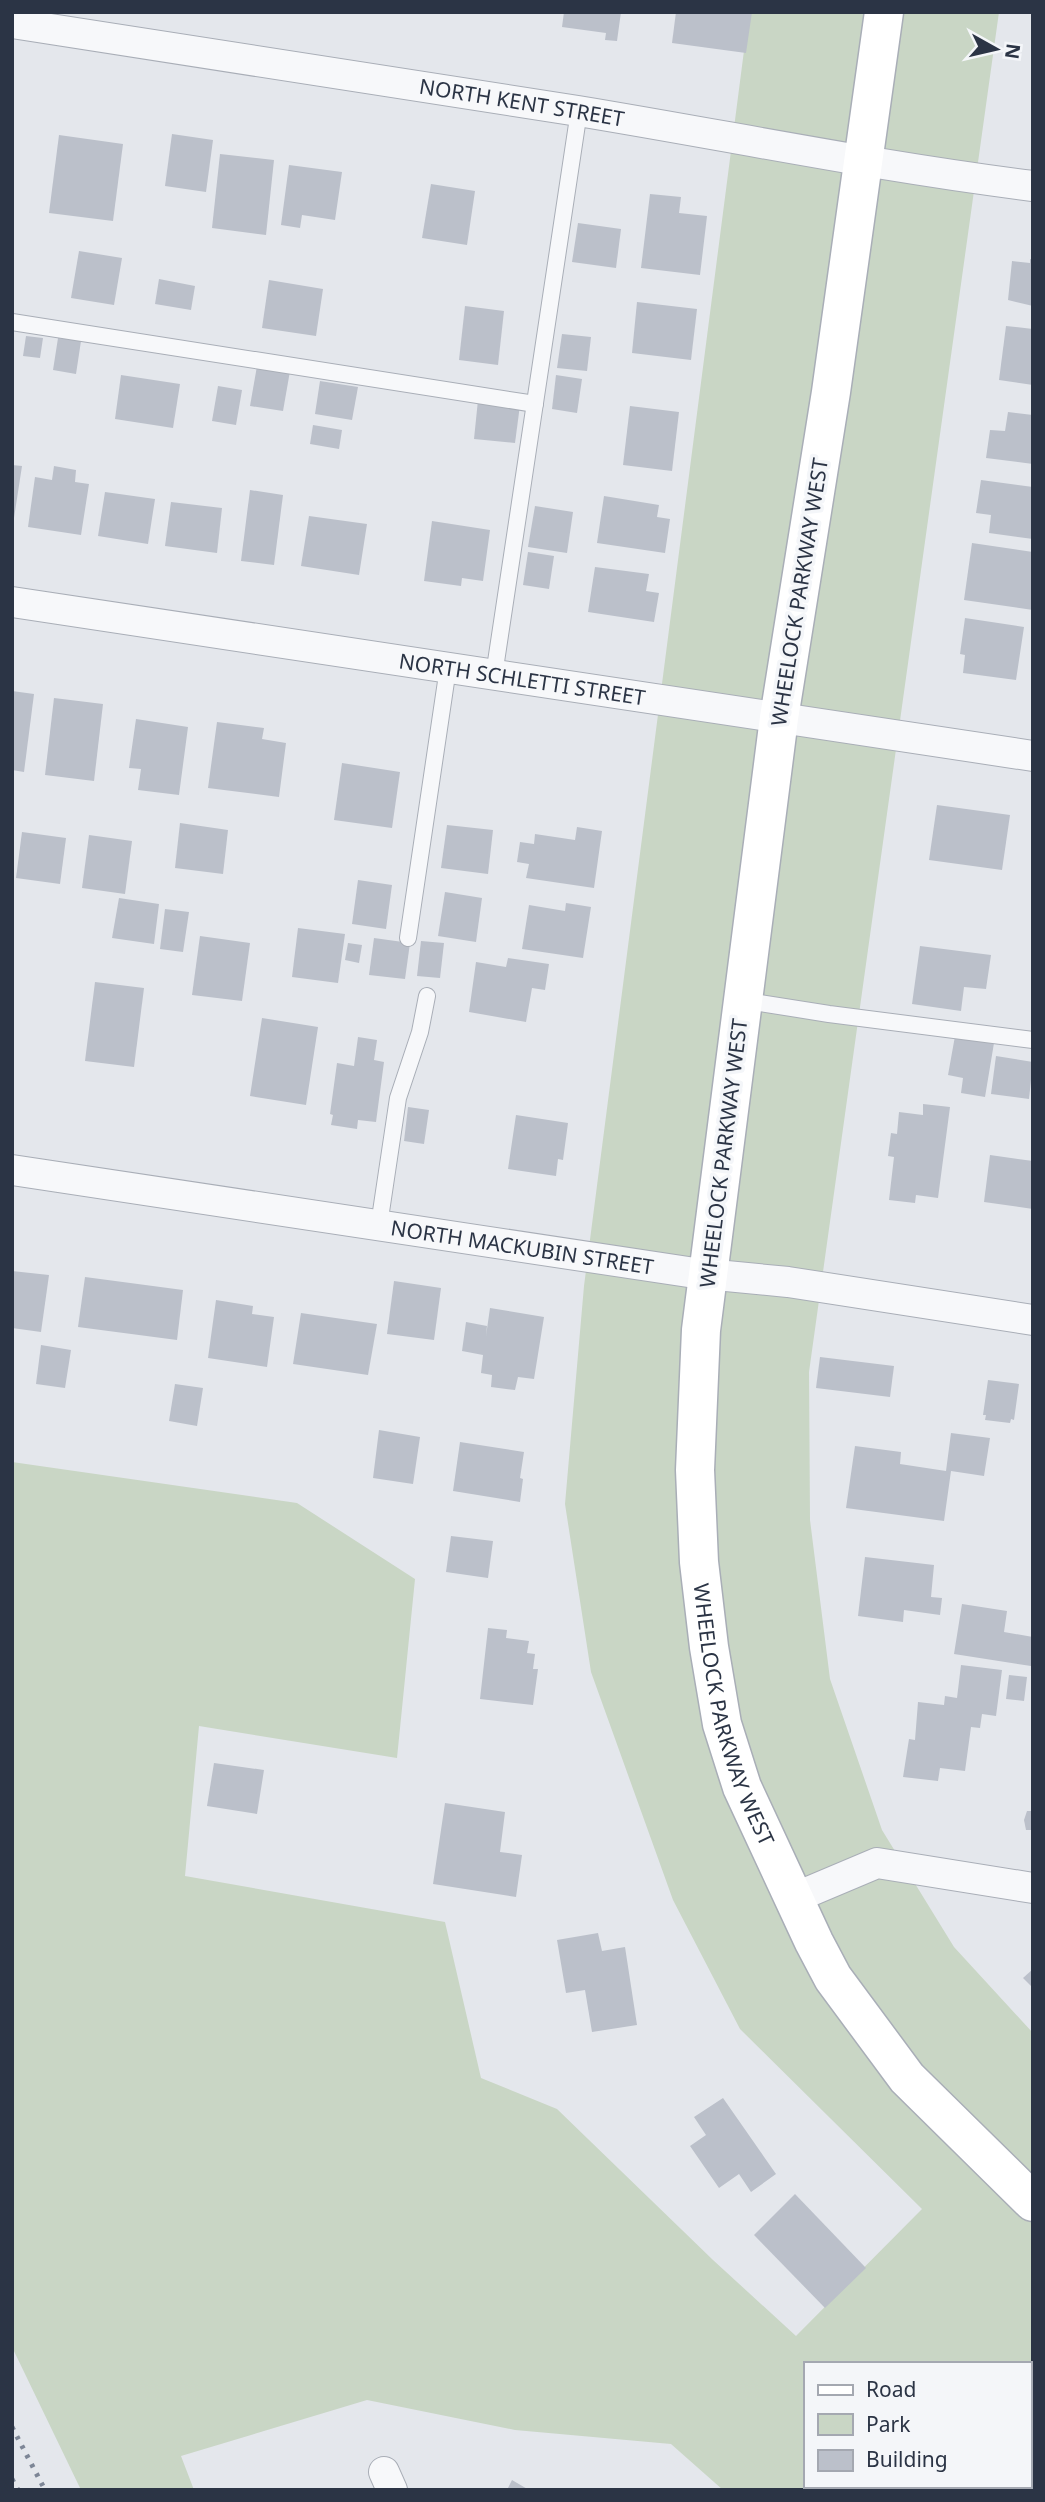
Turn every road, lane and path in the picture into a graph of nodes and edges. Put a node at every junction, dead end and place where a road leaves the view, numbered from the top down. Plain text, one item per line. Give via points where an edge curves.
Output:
1 (884, 12) edge
2 (12, 23) edge
3 (579, 111) junction
4 (864, 162) junction
5 (1033, 186) edge
6 (12, 322) edge
7 (535, 404) junction
8 (12, 602) edge
9 (448, 668) junction
10 (494, 675) junction
11 (779, 718) junction
12 (1033, 756) edge
13 (408, 938) dead end
14 (427, 996) dead end
15 (741, 1000) junction
16 (1033, 1040) edge
17 (12, 1170) edge
18 (379, 1225) junction
19 (708, 1275) junction
20 (1033, 1320) edge
21 (1033, 1888) edge
22 (794, 1898) junction
23 (1033, 2202) edge

1 - 4 street, WHEELOCK PARKWAY WEST
2 - 3 street, NORTH KENT STREET
3 - 4 street, NORTH KENT STREET
3 - 7 lane
4 - 5 street, NORTH KENT STREET
4 - 11 street, WHEELOCK PARKWAY WEST
6 - 7 lane
7 - 10 lane
8 - 9 street, NORTH SCHLETTI STREET
9 - 10 street, NORTH SCHLETTI STREET
9 - 13 lane
10 - 11 street, NORTH SCHLETTI STREET
11 - 12 street, NORTH SCHLETTI STREET
11 - 15 street, WHEELOCK PARKWAY WEST
14 - 18 lane via 398,1098
15 - 16 lane
15 - 19 street, WHEELOCK PARKWAY WEST
17 - 18 street, NORTH MACKUBIN STREET
18 - 19 street, NORTH MACKUBIN STREET
19 - 20 street, NORTH MACKUBIN STREET via 788,1282
19 - 22 street, WHEELOCK PARKWAY WEST via 695,1470 709,1647 722,1724 742,1787
21 - 22 street via 877,1863
22 - 23 street, WHEELOCK PARKWAY WEST via 833,1978 907,2078

